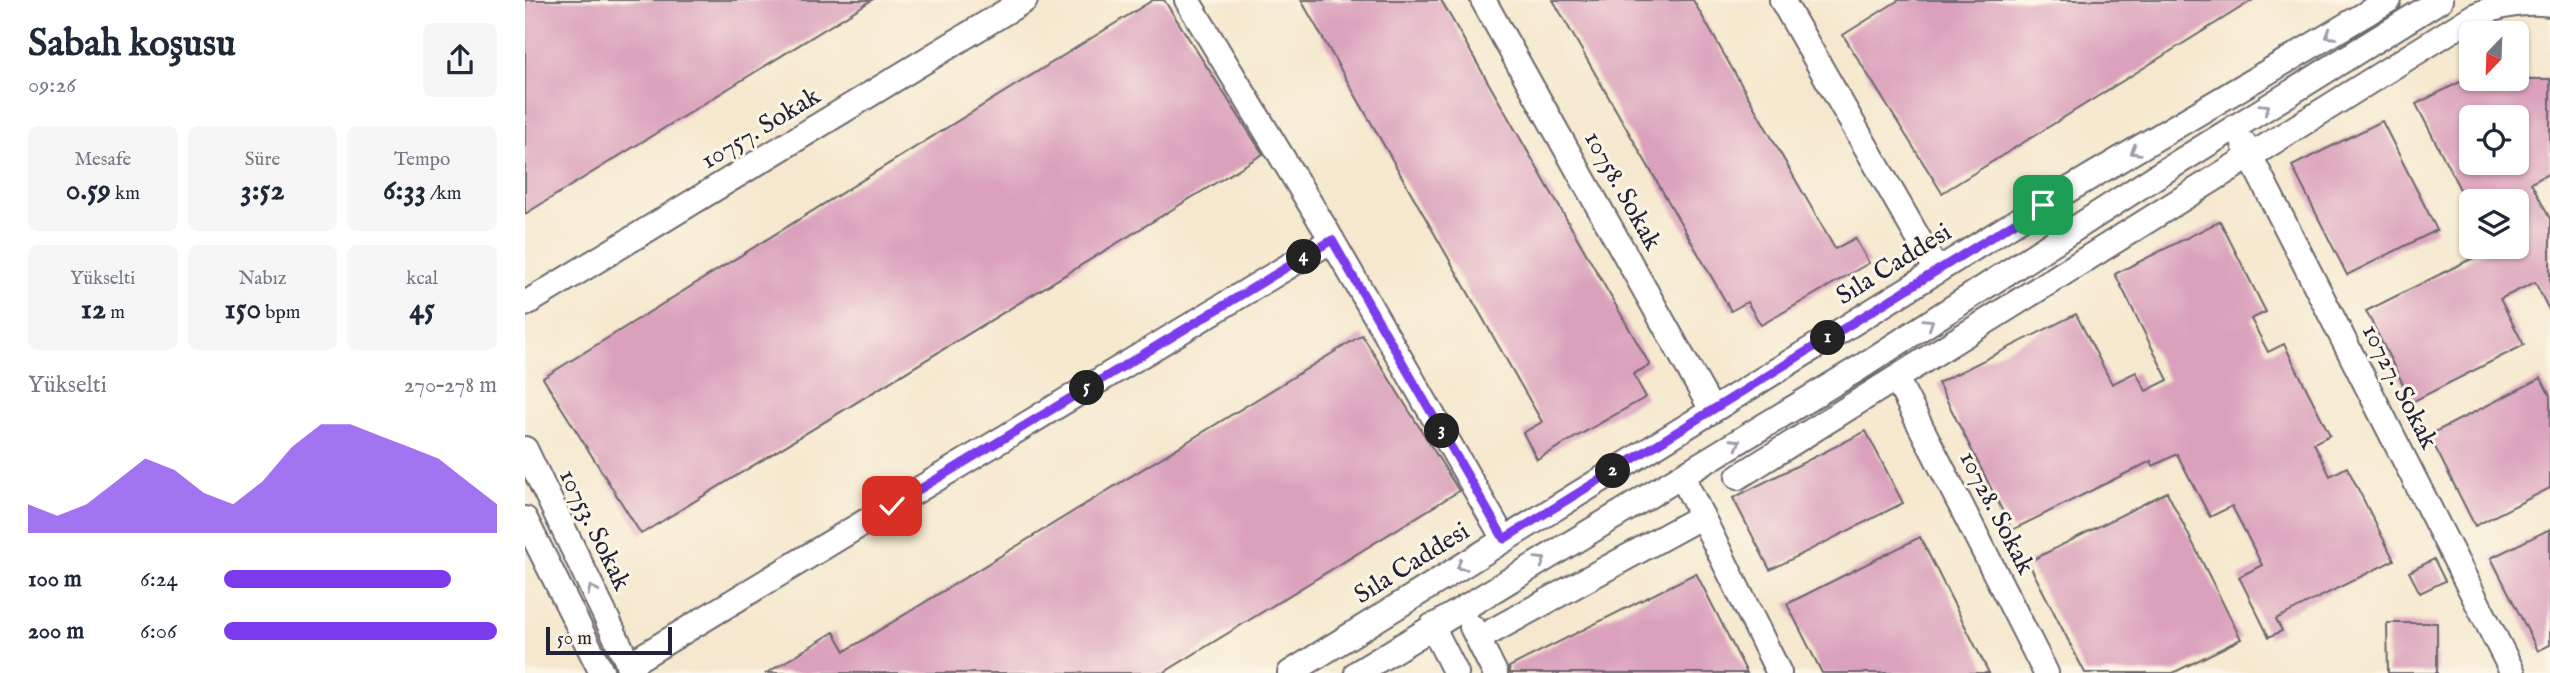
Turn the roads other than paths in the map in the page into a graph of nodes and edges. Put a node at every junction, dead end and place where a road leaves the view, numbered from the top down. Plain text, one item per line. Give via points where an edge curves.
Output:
1 (1025, 0) edge
2 (1187, 0) edge
3 (1483, 0) edge
4 (1782, 0) edge
5 (2389, 0) edge
6 (2440, 0) edge
7 (2550, 4) edge
8 (2235, 127) junction
9 (2250, 156) junction
10 (1332, 240) junction
11 (1937, 271) junction
12 (525, 304) edge
13 (1896, 377) junction
14 (1712, 410) junction
15 (525, 449) edge
16 (1682, 476) junction
17 (1738, 477) dead end
18 (1702, 516) junction
19 (525, 519) edge
20 (1504, 539) junction
21 (1462, 608) junction
22 (1432, 626) junction
23 (1478, 639) junction
24 (631, 669) edge
25 (602, 673) edge
26 (1290, 673) edge
27 (1357, 673) edge
28 (1456, 673) edge
29 (1495, 673) edge
30 (1779, 673) edge
31 (2046, 673) edge
32 (2513, 673) edge

1 - 12 street, 10757. Sokak
2 - 10 street
3 - 14 street, 10758. Sokak
4 - 11 street
5 -> 11 street, Sıla Caddesi
8 -> 6 street
7 - 9 street via 2517,3 2474,16
8 - 9 street, 10727. Sokak
16 -> 8 street
9 - 13 street
9 - 32 street, 10727. Sokak
10 - 20 street
10 - 24 street
11 - 14 street, Sıla Caddesi
13 - 17 street
13 - 31 street, 10728. Sokak
14 - 20 street, Sıla Caddesi
24 -> 15 street, 10753. Sokak
16 - 18 street
21 -> 16 street
18 - 23 street
18 - 30 street
19 - 25 street
20 -> 26 street, Sıla Caddesi
21 - 22 street
21 - 23 street
22 - 27 street
22 - 28 street
23 - 29 street

